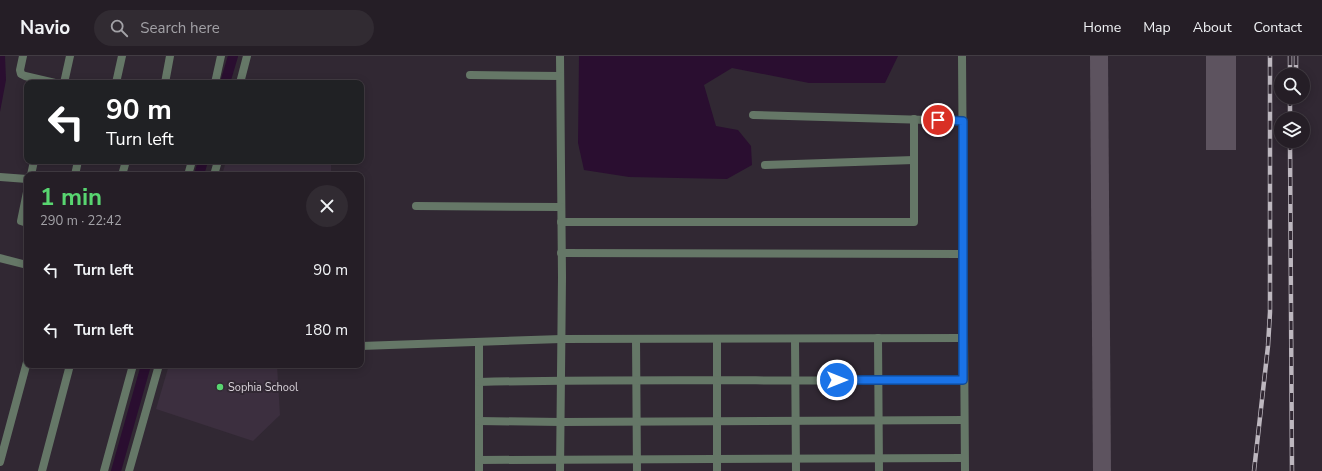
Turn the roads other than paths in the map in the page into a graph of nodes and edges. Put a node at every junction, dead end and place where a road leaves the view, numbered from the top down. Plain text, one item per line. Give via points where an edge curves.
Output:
1 (23, 56) edge
2 (70, 56) edge
3 (122, 56) edge
4 (170, 56) edge
5 (221, 56) edge
6 (247, 56) edge
7 (560, 56) edge
8 (962, 56) edge
9 (470, 75) dead end
10 (560, 76) junction
11 (43, 80) edge
12 (65, 80) edge
13 (117, 80) edge
14 (166, 80) edge
15 (216, 80) edge
16 (241, 80) edge
17 (754, 115) dead end
18 (914, 120) junction
19 (963, 121) junction
20 (914, 160) junction
21 (765, 164) dead end
22 (0, 177) edge
23 (24, 179) edge
24 (24, 206) edge
25 (416, 206) dead end
26 (561, 206) junction
27 (24, 222) edge
28 (561, 222) junction
29 (561, 253) junction
30 (963, 254) junction
31 (0, 258) edge
32 (24, 264) edge
33 (795, 338) junction
34 (878, 338) junction
35 (963, 338) junction
36 (561, 339) junction
37 (636, 339) junction
38 (716, 339) junction
39 (479, 342) junction
40 (364, 346) edge
41 (25, 368) edge
42 (69, 368) edge
43 (132, 368) edge
44 (158, 368) edge
45 (561, 380) junction
46 (637, 380) junction
47 (716, 380) junction
48 (795, 380) junction
49 (963, 380) junction
50 (879, 381) junction
51 (479, 382) junction
52 (878, 420) junction
53 (964, 420) junction
54 (479, 421) junction
55 (717, 421) junction
56 (796, 421) junction
57 (560, 422) junction
58 (637, 422) junction
59 (878, 458) junction
60 (964, 458) junction
61 (637, 459) junction
62 (717, 459) junction
63 (796, 459) junction
64 (479, 460) junction
65 (560, 460) junction
66 (0, 462) edge
67 (42, 471) edge
68 (104, 471) edge
69 (129, 471) edge
70 (479, 471) edge
71 (560, 471) edge
72 (637, 471) edge
73 (717, 471) edge
74 (796, 471) edge
75 (878, 471) edge
76 (965, 471) edge

1 - 11 street via 21,74
2 - 12 street
3 - 13 street
4 - 14 street
5 - 15 street
6 - 16 street
7 - 10 street
8 - 19 street
9 - 10 street
10 - 26 street
17 - 18 street
18 - 19 street
18 - 20 street
19 - 30 street
20 - 21 street
20 - 28 street via 914,222
22 - 23 street
24 - 27 street via 21,221
25 - 26 street
26 - 28 street
28 - 29 street
29 - 30 street
29 - 36 street
30 - 35 street
31 - 32 street
33 - 34 street
33 - 38 street
33 - 48 street
34 - 35 street
34 - 50 street
35 - 49 street
36 - 37 street
36 - 39 street
36 - 45 street
37 - 38 street
37 - 46 street
38 - 47 street
39 - 40 street
39 - 51 street
41 - 66 street
42 - 67 street
43 - 68 street
44 - 69 street
45 - 46 street
45 - 51 street
45 - 57 street
46 - 47 street
46 - 58 street
47 - 48 street
47 - 55 street
48 - 50 street
48 - 56 street
49 - 50 street
49 - 53 street
50 - 52 street
51 - 54 street
52 - 53 street
52 - 56 street
52 - 59 street
53 - 60 street
54 - 57 street
54 - 64 street
55 - 56 street
55 - 58 street
55 - 62 street
56 - 63 street
57 - 58 street
57 - 65 street
58 - 61 street
59 - 60 street
59 - 63 street
59 - 75 street
60 - 76 street
61 - 62 street
61 - 65 street
61 - 72 street
62 - 63 street
62 - 73 street
63 - 74 street
64 - 65 street
64 - 70 street
65 - 71 street

